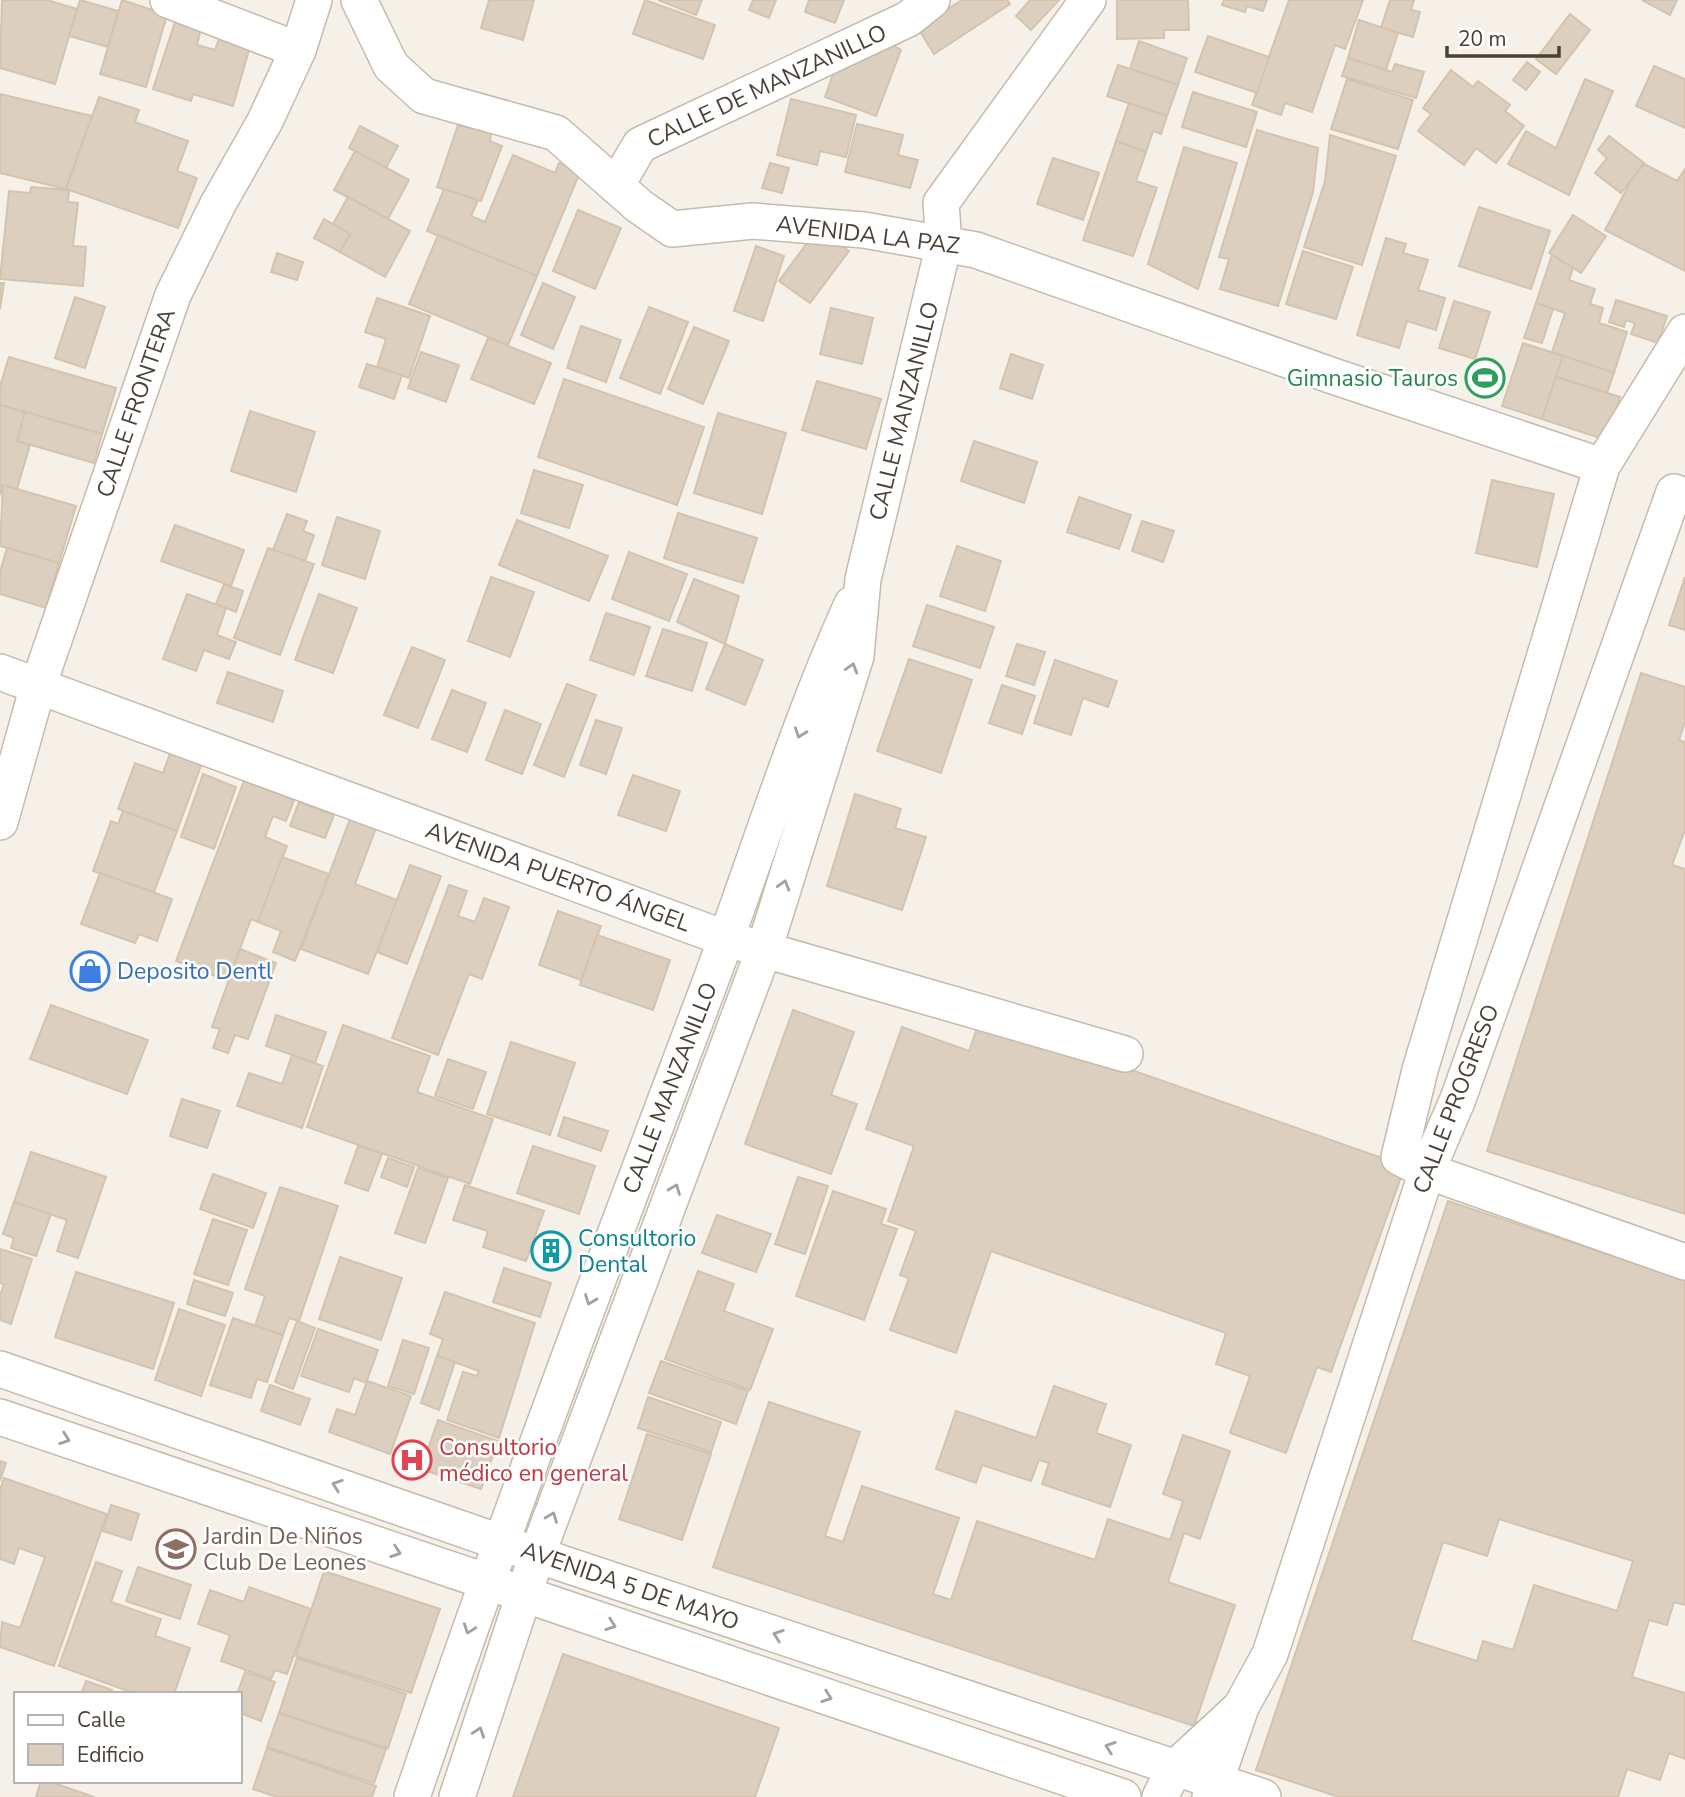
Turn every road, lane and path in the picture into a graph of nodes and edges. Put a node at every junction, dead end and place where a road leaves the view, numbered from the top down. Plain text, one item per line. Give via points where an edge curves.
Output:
1 (168, 0) edge
2 (314, 0) edge
3 (359, 0) edge
4 (932, 0) edge
5 (1088, 0) edge
6 (298, 50) junction
7 (616, 186) junction
8 (944, 244) junction
9 (1685, 332) edge
10 (1602, 467) junction
11 (1680, 494) edge
12 (863, 579) junction
13 (0, 672) edge
14 (38, 687) junction
15 (0, 822) edge
16 (727, 939) junction
17 (764, 950) junction
18 (1125, 1054) dead end
19 (1413, 1164) junction
20 (1685, 1262) edge
21 (0, 1369) edge
22 (0, 1417) edge
23 (499, 1541) junction
24 (537, 1555) junction
25 (485, 1582) junction
26 (525, 1596) junction
27 (1241, 1707) junction
28 (1167, 1783) edge
29 (1213, 1789) edge
30 (412, 1797) edge
31 (457, 1797) edge
32 (1123, 1797) edge
33 (1263, 1797) edge

1 - 6 street
2 - 6 street, CALLE FRONTERA
3 - 7 street, AVENIDA LA PAZ via 391,66 424,96 556,133
4 - 7 street, CALLE DE MANZANILLO via 908,19 640,145
5 - 8 street, CALLE MANZANILLO via 941,203
6 - 14 street, CALLE FRONTERA via 173,295
7 - 8 street, AVENIDA LA PAZ via 672,229 753,221 864,230
8 - 10 street, AVENIDA LA PAZ via 976,250
8 - 12 street, CALLE MANZANILLO
9 - 10 street, CALLE PROGRESO
10 - 19 street, CALLE PROGRESO via 1420,1070
11 - 19 street, CALLE PROGRESO via 1458,1099
12 -> 16 street, CALLE MANZANILLO via 823,668
17 -> 12 street, CALLE MANZANILLO via 856,656
13 - 14 street, AVENIDA PUERTO ÁNGEL
14 - 15 street, CALLE FRONTERA
14 - 16 street, AVENIDA PUERTO ÁNGEL
16 - 17 street, AVENIDA PUERTO ÁNGEL
16 -> 23 street, CALLE MANZANILLO
17 - 18 street, AVENIDA PUERTO ÁNGEL
24 -> 17 street, CALLE MANZANILLO
19 - 20 street
19 - 27 street, CALLE PROGRESO via 1270,1654
23 -> 21 street, AVENIDA 5 DE MAYO
22 -> 25 street, AVENIDA 5 DE MAYO
23 - 24 street, AVENIDA 5 DE MAYO
23 - 25 street, CALLE MANZANILLO
24 - 26 street, CALLE MANZANILLO
28 -> 24 street, AVENIDA 5 DE MAYO
25 - 26 street, AVENIDA 5 DE MAYO
25 -> 30 street, CALLE MANZANILLO
31 -> 26 street, CALLE MANZANILLO
26 -> 32 street, AVENIDA 5 DE MAYO
27 - 28 street, CALLE PROGRESO
27 - 29 street, CALLE PROGRESO
28 - 29 street, AVENIDA 5 DE MAYO
29 - 33 street, AVENIDA 5 DE MAYO

